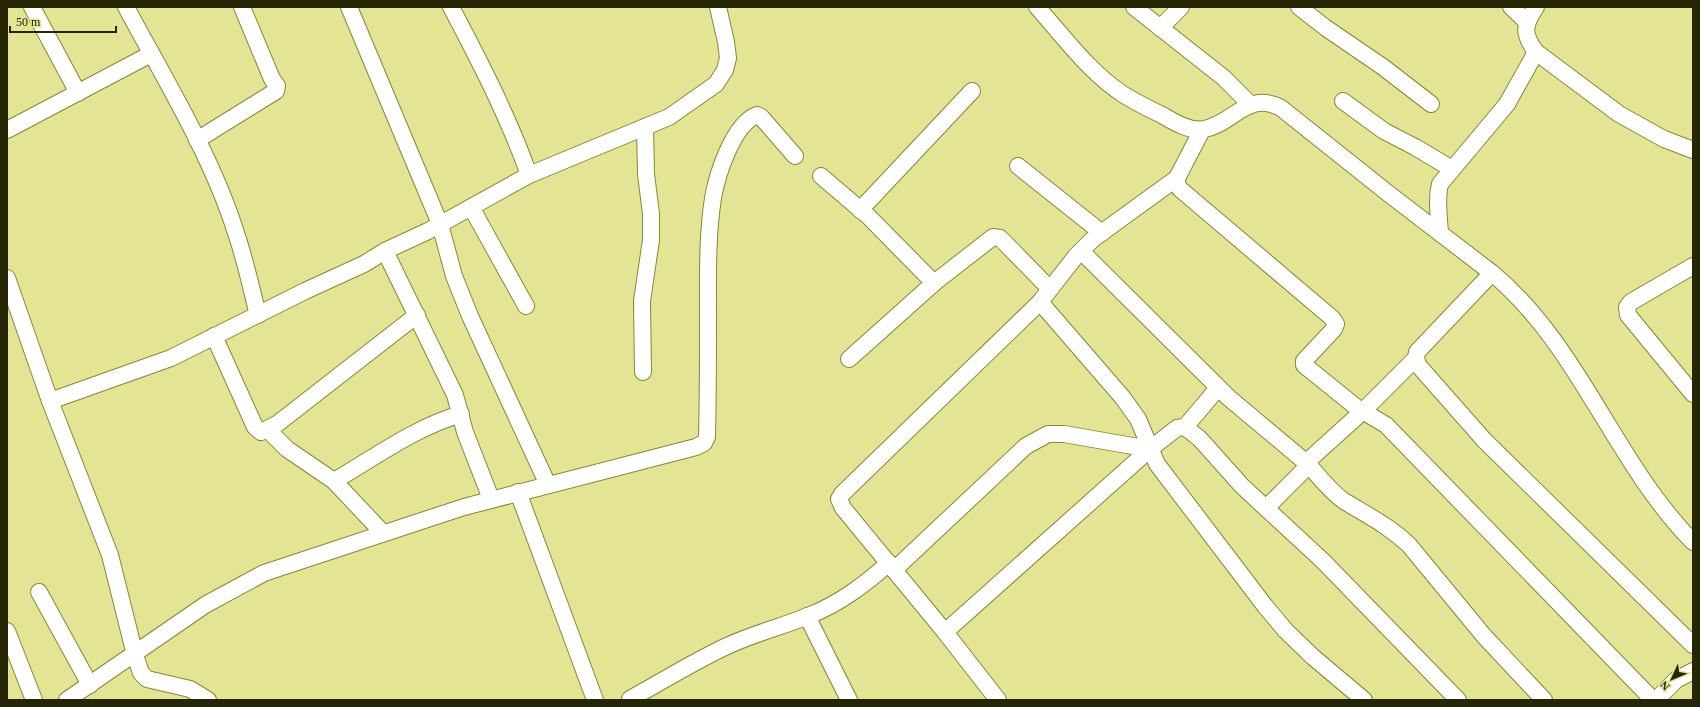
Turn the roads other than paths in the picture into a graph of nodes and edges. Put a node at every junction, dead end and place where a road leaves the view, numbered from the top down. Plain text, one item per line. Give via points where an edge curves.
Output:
1 (32, 7) edge
2 (126, 7) edge
3 (242, 7) edge
4 (349, 7) edge
5 (451, 7) edge
6 (718, 7) edge
7 (1037, 7) edge
8 (1134, 7) edge
9 (1181, 7) edge
10 (1299, 7) edge
11 (1511, 7) edge
12 (1536, 7) edge
13 (1527, 22) junction
14 (1160, 28) junction
15 (1536, 52) junction
16 (151, 54) junction
17 (972, 91) dead end
18 (78, 93) junction
19 (1343, 101) dead end
20 (1431, 104) dead end
21 (1251, 105) junction
22 (645, 127) junction
23 (7, 130) edge
24 (1202, 130) junction
25 (197, 140) junction
26 (1693, 150) edge
27 (795, 156) dead end
28 (1018, 166) dead end
29 (1452, 169) junction
30 (529, 175) junction
31 (821, 176) dead end
32 (1177, 178) junction
33 (471, 207) junction
34 (860, 210) junction
35 (440, 224) junction
36 (1102, 233) junction
37 (1440, 233) junction
38 (386, 251) junction
39 (1081, 251) junction
40 (1693, 266) edge
41 (1492, 273) junction
42 (7, 278) edge
43 (934, 283) junction
44 (1050, 289) junction
45 (1040, 302) junction
46 (526, 306) dead end
47 (13, 313) edge
48 (258, 315) junction
49 (417, 315) junction
50 (214, 336) junction
51 (1416, 358) junction
52 (849, 359) dead end
53 (643, 372) dead end
54 (1218, 388) junction
55 (1693, 394) edge
56 (50, 401) junction
57 (1363, 411) junction
58 (461, 414) junction
59 (1185, 427) junction
60 (268, 430) junction
61 (1150, 449) junction
62 (1309, 465) junction
63 (334, 481) junction
64 (548, 485) junction
65 (518, 492) junction
66 (491, 499) junction
67 (1266, 508) junction
68 (383, 533) junction
69 (1693, 542) edge
70 (892, 567) junction
71 (39, 592) dead end
72 (807, 616) junction
73 (7, 631) edge
74 (945, 632) junction
75 (1693, 645) edge
76 (135, 655) junction
77 (1693, 671) edge
78 (90, 684) junction
79 (34, 700) edge
80 (67, 700) edge
81 (208, 700) edge
82 (595, 700) edge
83 (626, 700) edge
84 (630, 700) edge
85 (850, 700) edge
86 (998, 700) edge
87 (1364, 700) edge
88 (1458, 700) edge
89 (1544, 700) edge
90 (1653, 700) edge
91 (1656, 700) edge

1 - 18 street
2 - 16 street
3 - 25 street via 277,86 276,91
4 - 35 street
5 - 30 street via 486,73 517,141
6 - 22 street via 728,58 725,70 716,84 692,102 669,117
7 - 24 street via 1088,65 1123,94 1176,123
8 - 14 street
9 - 14 street
10 - 20 street
11 - 13 street
12 - 13 street
13 - 15 street via 1525,30
14 - 21 street via 1224,78
15 - 26 street via 1619,114 1664,139
15 - 29 street via 1507,104
16 - 18 street
16 - 25 street
17 - 34 street
18 - 23 street
19 - 29 street via 1384,131
21 - 24 street
21 - 37 street via 1271,102 1281,108
22 - 30 street
22 - 53 street via 651,240 642,300
24 - 32 street
25 - 48 street via 236,232
27 - 64 street via 757,115 744,125 730,146 720,171 713,198 708,258 707,437 704,443
28 - 36 street
29 - 37 street via 1440,184 1438,193
30 - 33 street
31 - 34 street
32 - 36 street
32 - 57 street via 1180,189 1332,318 1336,324 1334,329 1304,361 1304,366
33 - 35 street
33 - 46 street
34 - 43 street
35 - 38 street
35 - 64 street via 454,276 470,316
36 - 39 street
37 - 41 street
38 - 48 street
38 - 49 street
39 - 44 street
39 - 54 street
40 - 55 street via 1631,302 1627,307 1628,315
41 - 51 street via 1417,352
41 - 69 street via 1534,313 1562,349 1658,502
42 - 47 street
43 - 44 street via 993,237 1000,238
43 - 52 street
44 - 45 street
45 - 61 street via 1123,398 1138,419
45 - 70 street via 839,499 843,508
47 - 56 street
48 - 50 street
49 - 58 street via 455,395
49 - 60 street
50 - 56 street via 171,358
50 - 60 street via 257,430
51 - 57 street
51 - 75 street via 1418,365 1484,440
54 - 59 street
54 - 62 street
56 - 76 street via 110,555
57 - 62 street via 1310,459
57 - 90 street via 1386,425
58 - 63 street via 422,430
58 - 66 street via 465,432
59 - 61 street via 1177,428
59 - 67 street via 1193,432 1242,486
60 - 63 street via 287,449
61 - 70 street via 1064,434 1048,434 1026,446
61 - 74 street
61 - 87 street via 1162,470 1286,631
62 - 67 street
62 - 89 street via 1344,501 1396,532 1493,647
63 - 68 street
64 - 65 street
65 - 66 street
65 - 82 street
66 - 68 street
67 - 88 street via 1323,561
68 - 76 street via 264,573 205,605
70 - 72 street via 850,594
70 - 74 street
71 - 78 street
72 - 84 street via 725,647
72 - 85 street
73 - 79 street
74 - 86 street
76 - 78 street
76 - 81 street via 141,673 148,679 190,689
77 - 91 street via 1676,680
78 - 80 street
83 - 84 street

